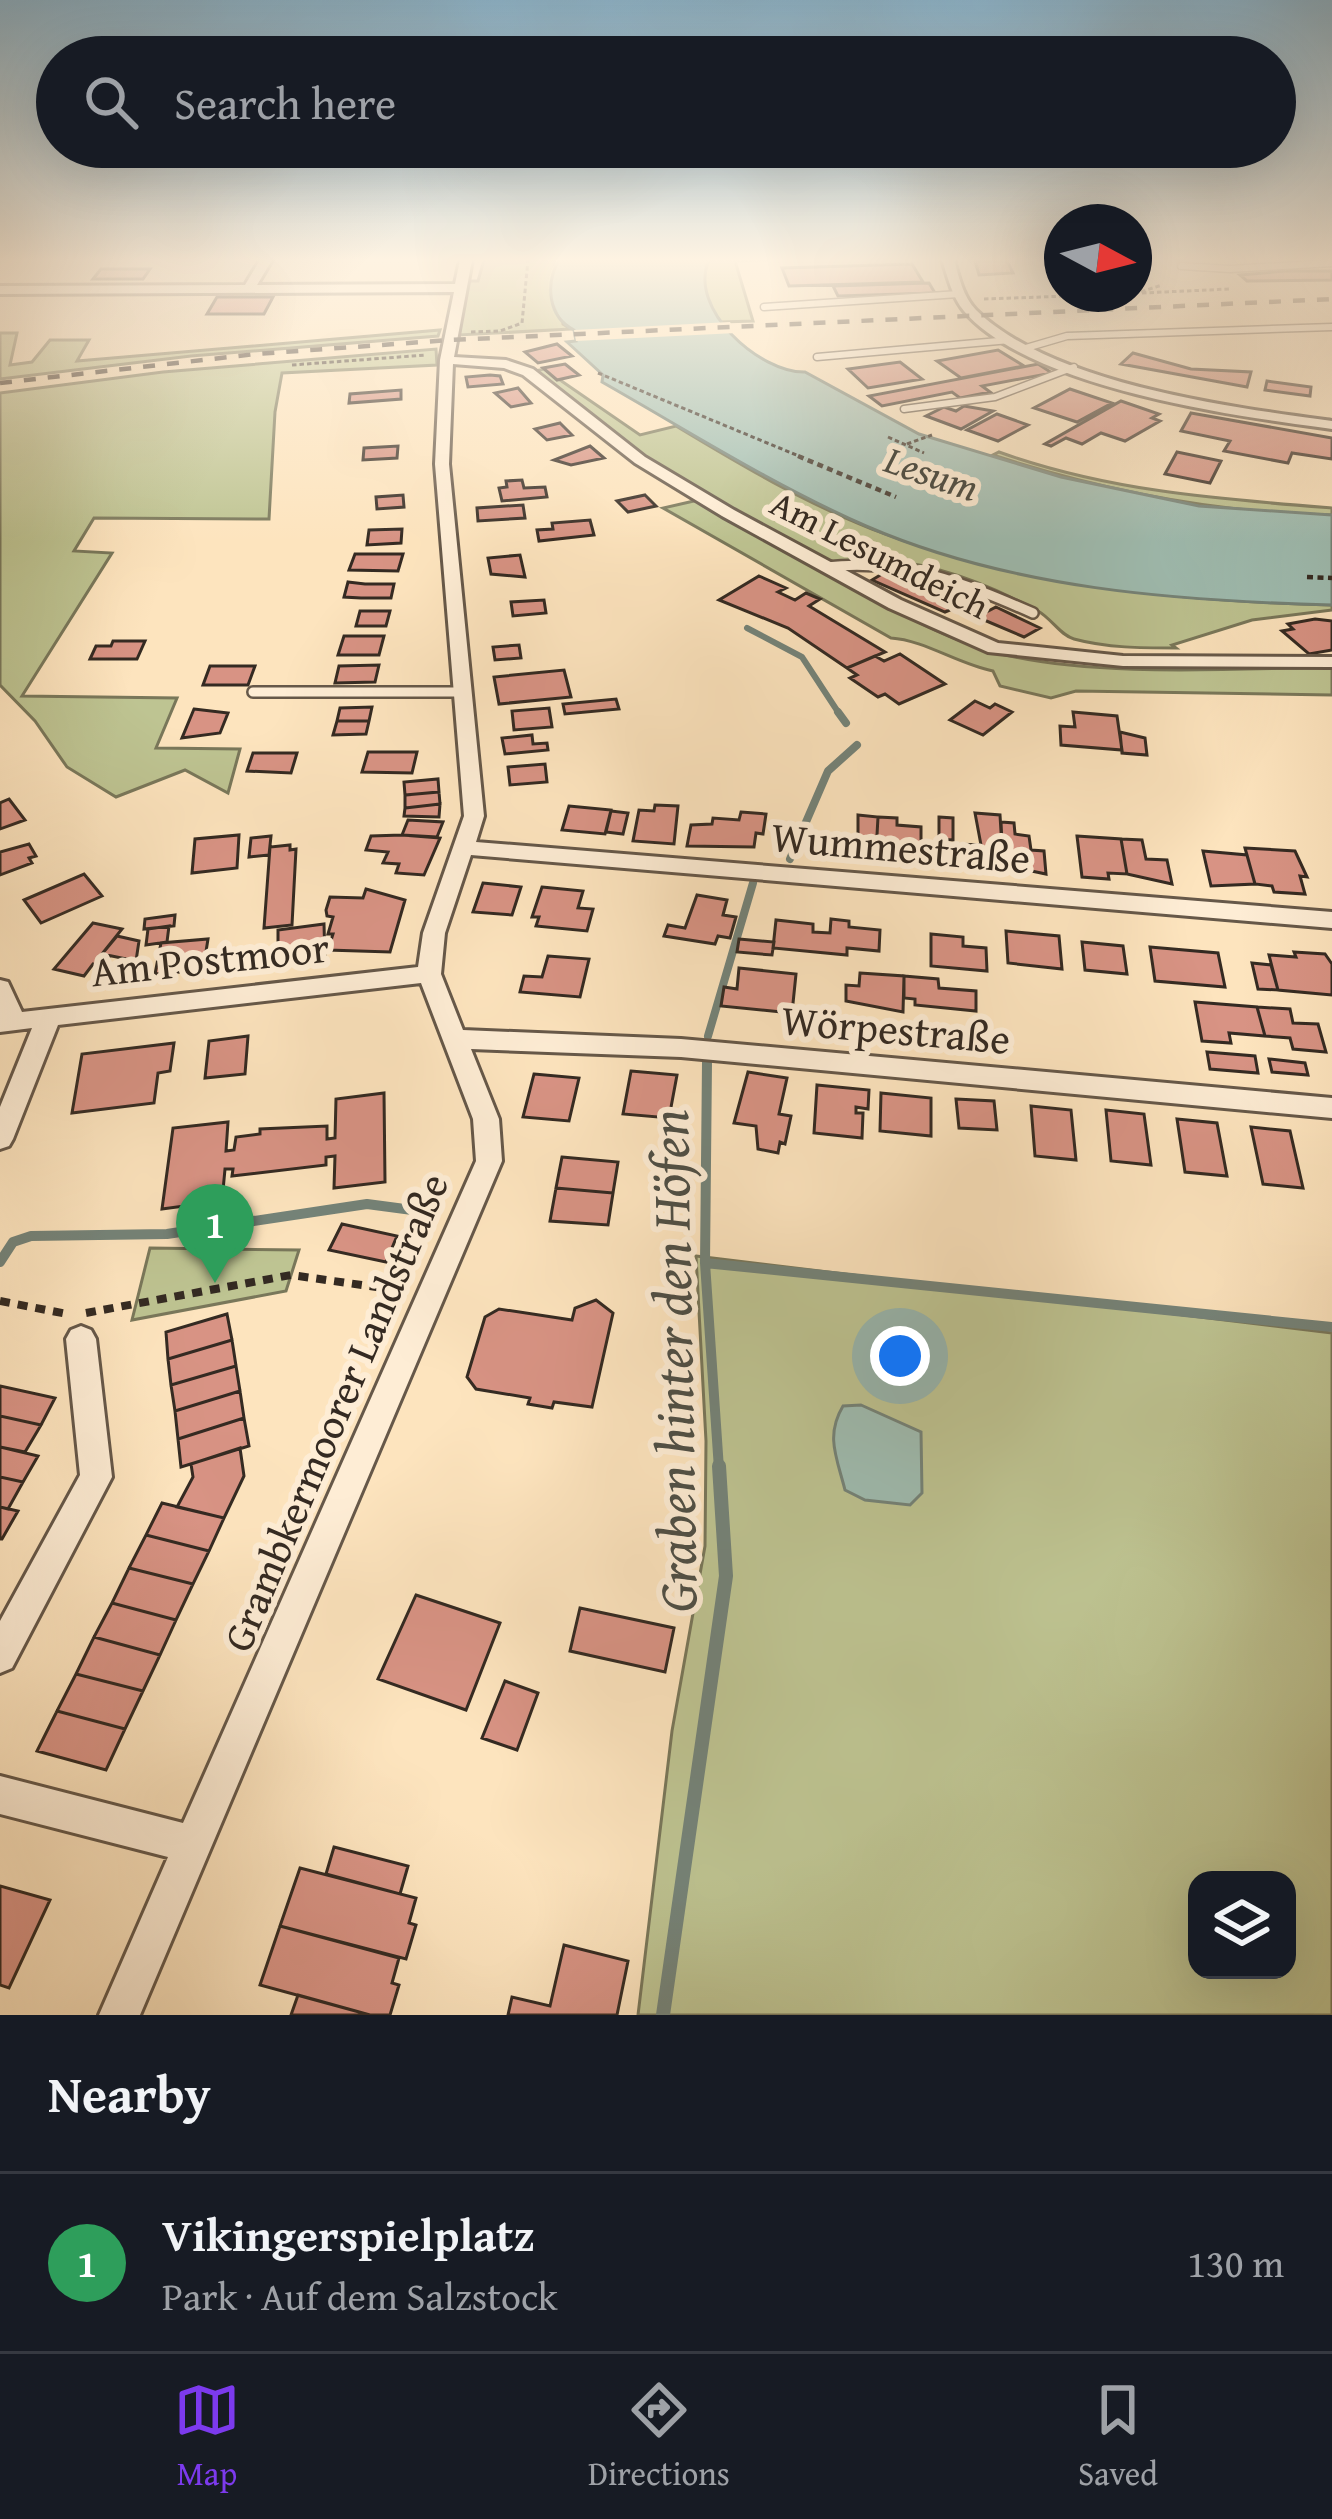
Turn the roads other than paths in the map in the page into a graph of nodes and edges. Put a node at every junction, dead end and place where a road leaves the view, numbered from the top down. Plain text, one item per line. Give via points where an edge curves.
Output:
1 (851, 354) edge
2 (1041, 354) edge
3 (447, 357) joint
4 (817, 357) dead end
5 (1074, 367) junction
6 (904, 409) dead end
7 (1332, 425) edge
8 (826, 567) junction
9 (1033, 613) dead end
10 (1332, 662) edge
11 (253, 692) dead end
12 (465, 692) junction
13 (464, 848) junction
14 (1332, 920) edge
15 (430, 974) junction
16 (0, 988) edge
17 (49, 1017) junction
18 (7, 1022) edge
19 (453, 1039) junction
20 (1332, 1108) edge
21 (0, 1138) edge
22 (81, 1339) dead end
23 (0, 1656) edge
24 (0, 1795) edge
25 (193, 1844) junction
26 (119, 2015) edge

1 - 4 lane
2 - 5 street
3 - 8 street, Am Lesumdeich via 528,371 640,460
3 - 12 street, Grambkermoorer Landstraße via 442,464
5 - 6 lane via 995,397
5 - 7 street via 1180,398
8 - 9 lane via 916,565
8 - 10 street, Am Lesumdeich via 994,648 1107,661
11 - 12 lane
12 - 13 street, Grambkermoorer Landstraße via 475,816
13 - 14 street, Wummestraße
13 - 15 street, Grambkermoorer Landstraße via 434,933
15 - 17 street, Am Postmoor
15 - 19 street, Grambkermoorer Landstraße
16 - 18 street
17 - 18 street, Am Postmoor
17 - 21 street
19 - 20 street, Wörpestraße via 681,1048
19 - 25 street, Grambkermoorer Landstraße via 486,1120 489,1161
22 - 23 street via 97,1477
24 - 25 street
25 - 26 street, Grambkermoorer Landstraße

